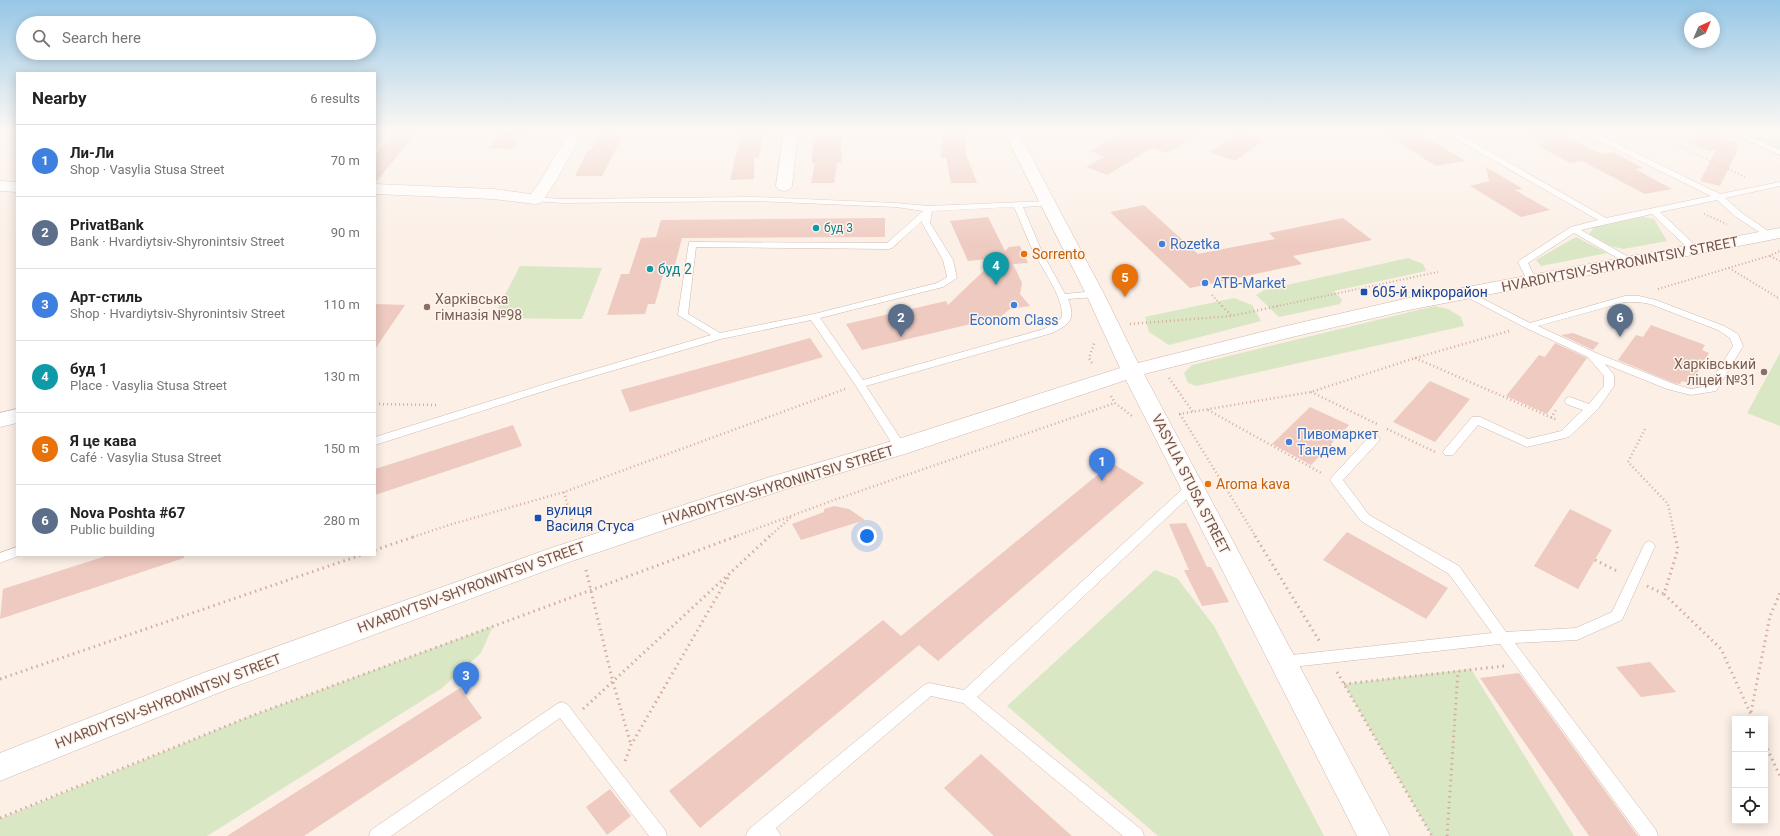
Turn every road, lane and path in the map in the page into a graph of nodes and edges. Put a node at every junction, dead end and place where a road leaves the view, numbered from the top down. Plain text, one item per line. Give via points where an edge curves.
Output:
1 (555, 169) edge
2 (786, 169) edge
3 (1031, 169) edge
4 (1515, 169) edge
5 (1662, 169) edge
6 (1729, 169) edge
7 (1780, 184) edge
8 (0, 186) edge
9 (16, 186) edge
10 (784, 186) dead end
11 (1765, 186) junction
12 (376, 189) edge
13 (1718, 197) junction
14 (535, 199) junction
15 (1049, 203) junction
16 (1684, 204) junction
17 (1018, 206) junction
18 (927, 211) junction
19 (1654, 211) junction
20 (1605, 221) junction
21 (1732, 227) dead end
22 (1574, 229) junction
23 (1778, 244) edge
24 (1696, 250) junction
25 (1769, 256) junction
26 (1780, 261) edge
27 (1631, 262) junction
28 (1728, 268) junction
29 (1438, 272) dead end
30 (1532, 280) junction
31 (1466, 293) junction
32 (1096, 294) junction
33 (1212, 295) dead end
34 (1062, 297) junction
35 (1625, 299) junction
36 (1780, 299) edge
37 (1231, 316) junction
38 (814, 317) junction
39 (1126, 324) dead end
40 (1529, 326) junction
41 (719, 336) junction
42 (1592, 355) junction
43 (1415, 358) junction
44 (1132, 371) junction
45 (1168, 377) dead end
46 (860, 384) junction
47 (1311, 392) junction
48 (1570, 401) dead end
49 (1115, 403) dead end
50 (376, 404) edge
51 (439, 405) dead end
52 (1591, 409) junction
53 (1208, 410) junction
54 (1193, 412) junction
55 (1180, 414) junction
56 (1173, 415) dead end
57 (16, 416) edge
58 (0, 420) edge
59 (1573, 427) junction
60 (1645, 429) dead end
61 (1374, 439) dead end
62 (376, 441) edge
63 (900, 448) junction
64 (1449, 452) dead end
65 (1437, 453) dead end
66 (1336, 480) junction
67 (1192, 487) junction
68 (564, 492) junction
69 (793, 515) junction
70 (573, 525) dead end
71 (1649, 546) dead end
72 (376, 550) edge
73 (16, 552) edge
74 (358, 556) edge
75 (0, 558) edge
76 (1595, 560) dead end
77 (586, 570) dead end
78 (732, 572) junction
79 (1634, 580) junction
80 (591, 590) junction
81 (1780, 593) edge
82 (1503, 638) junction
83 (1330, 658) junction
84 (1283, 662) junction
85 (1522, 664) junction
86 (1458, 671) junction
87 (0, 679) edge
88 (613, 682) junction
89 (1344, 684) junction
90 (967, 697) junction
91 (1750, 713) junction
92 (1752, 716) edge
93 (571, 720) junction
94 (631, 745) junction
95 (1768, 750) edge
96 (0, 766) edge
97 (1780, 776) edge
98 (618, 782) junction
99 (0, 818) edge
100 (764, 833) edge
101 (377, 836) edge
102 (659, 836) edge
103 (1136, 836) edge
104 (1374, 836) edge
105 (1432, 836) edge
106 (1447, 836) edge
107 (1650, 836) edge

1 - 14 main road
2 - 10 main road
3 - 15 main road, VASYLIA STUSA STREET
4 - 20 lane
5 - 13 lane
6 - 11 path
7 - 11 lane
8 - 9 main road
11 - 13 lane
12 - 14 main road via 493,194
13 - 16 lane
13 - 23 lane
14 - 18 lane via 754,199 896,205
15 - 17 lane
15 - 32 main road, VASYLIA STUSA STREET
16 - 19 lane
16 - 21 path
17 - 18 lane
17 - 34 lane via 1037,250
18 - 38 lane via 926,223 948,260 952,278 940,285
18 - 41 lane via 889,246 692,244 683,316
19 - 20 lane
19 - 24 lane
20 - 22 lane
22 - 27 lane
22 - 30 lane via 1523,262
23 - 24 main road, HVARDIYTSIV-SHYRONINTSIV STREET
23 - 25 path
24 - 27 main road, HVARDIYTSIV-SHYRONINTSIV STREET
25 - 26 path
25 - 28 path
27 - 30 main road, HVARDIYTSIV-SHYRONINTSIV STREET
28 - 35 path
28 - 36 path
29 - 37 path
30 - 31 main road, HVARDIYTSIV-SHYRONINTSIV STREET
31 - 40 lane
31 - 44 main road, HVARDIYTSIV-SHYRONINTSIV STREET via 1393,307
32 - 34 lane
32 - 44 main road, VASYLIA STUSA STREET
33 - 37 path
34 - 46 lane via 1068,313 1066,320 1048,331
35 - 40 lane
35 - 42 lane via 1653,302 1721,328 1734,336 1738,346 1712,389 1691,392 1671,387
37 - 39 path
38 - 41 lane
38 - 46 lane
40 - 42 lane
40 - 43 path
41 - 62 lane via 567,380
42 - 52 lane via 1609,375 1609,386
43 - 47 path
43 - 59 path
44 - 63 main road, HVARDIYTSIV-SHYRONINTSIV STREET
44 - 67 main road, VASYLIA STUSA STREET
45 - 54 path
46 - 63 lane
46 - 68 path
47 - 53 path
47 - 65 path
48 - 52 lane
49 - 69 path
50 - 51 path
52 - 59 lane
53 - 54 path
53 - 66 path
54 - 55 path
55 - 56 path
55 - 83 path
57 - 58 main road
59 - 64 lane via 1565,434 1527,443 1476,420
60 - 91 path via 1628,462 1668,504 1678,549 1664,594 1721,649
61 - 66 lane
63 - 96 main road, HVARDIYTSIV-SHYRONINTSIV STREET via 778,483 560,555 213,682
66 - 82 lane via 1365,518 1454,570
67 - 84 main road, VASYLIA STUSA STREET
67 - 90 lane
68 - 70 path
68 - 72 path
69 - 78 path
69 - 80 path
71 - 79 lane
73 - 75 lane
74 - 87 path
76 - 79 path
77 - 80 path
78 - 88 path
78 - 94 path
79 - 82 lane via 1617,616 1577,634
80 - 88 path
80 - 99 path via 251,716
81 - 91 path via 1770,616
82 - 83 lane
82 - 85 lane
83 - 84 lane
83 - 89 path
84 - 104 main road, VASYLIA STUSA STREET
85 - 86 path
85 - 107 lane
86 - 89 path
86 - 106 path
88 - 93 path
88 - 94 path
89 - 105 path
90 - 100 lane via 929,689
90 - 103 lane
91 - 92 path
93 - 98 lane
93 - 101 lane via 562,709
94 - 98 path
95 - 97 path
98 - 102 lane

